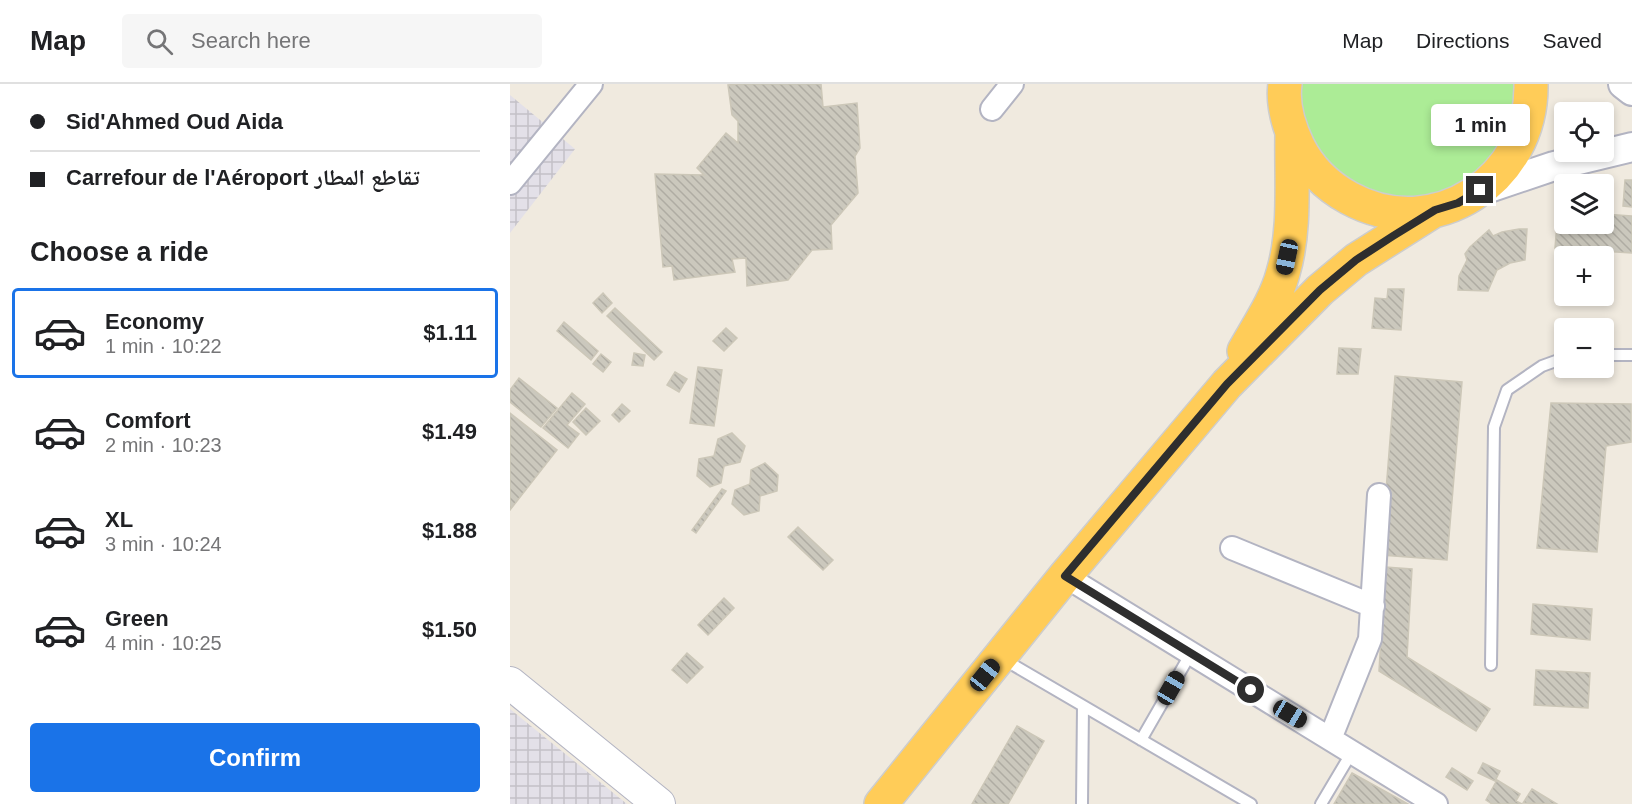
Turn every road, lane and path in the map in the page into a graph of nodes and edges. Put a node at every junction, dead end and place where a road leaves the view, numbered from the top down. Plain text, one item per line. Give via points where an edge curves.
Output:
1 (591, 84) edge
2 (1012, 84) edge
3 (1285, 84) edge
4 (1531, 84) edge
5 (1623, 84) edge
6 (1632, 91) edge
7 (992, 110) dead end
8 (1292, 132) junction
9 (1632, 147) edge
10 (510, 183) edge
11 (1480, 190) junction
12 (1435, 210) junction
13 (1614, 354) edge
14 (1632, 355) edge
15 (1554, 362) edge
16 (1227, 384) junction
17 (1379, 495) dead end
18 (1232, 548) dead end
19 (1065, 576) junction
20 (1373, 606) junction
21 (1191, 653) junction
22 (1000, 657) junction
23 (1491, 665) dead end
24 (514, 694) edge
25 (1083, 706) junction
26 (1330, 739) junction
27 (1141, 740) junction
28 (1352, 752) junction
29 (641, 799) edge
30 (881, 804) edge
31 (1082, 804) edge
32 (1251, 804) edge
33 (1321, 804) edge
34 (1436, 804) edge

1 - 10 street
2 - 7 street
3 - 8 highway
4 - 11 highway via 1526,128 1515,152 1500,173
5 - 6 street
8 - 12 highway via 1303,155 1337,192 1384,211
8 - 16 highway via 1291,240 1283,274
9 - 11 street
11 - 12 highway
12 - 16 highway via 1375,248 1320,290
13 - 14 lane
15 - 23 lane via 1507,390 1494,427
16 - 19 highway
17 - 20 street
18 - 20 street
19 - 21 street
19 - 22 highway
20 - 26 street via 1370,639
21 - 26 street
21 - 27 lane
22 - 25 lane
22 - 30 highway
24 - 29 main road
25 - 27 lane
25 - 31 lane
26 - 28 street
27 - 32 lane
28 - 33 lane
28 - 34 street

